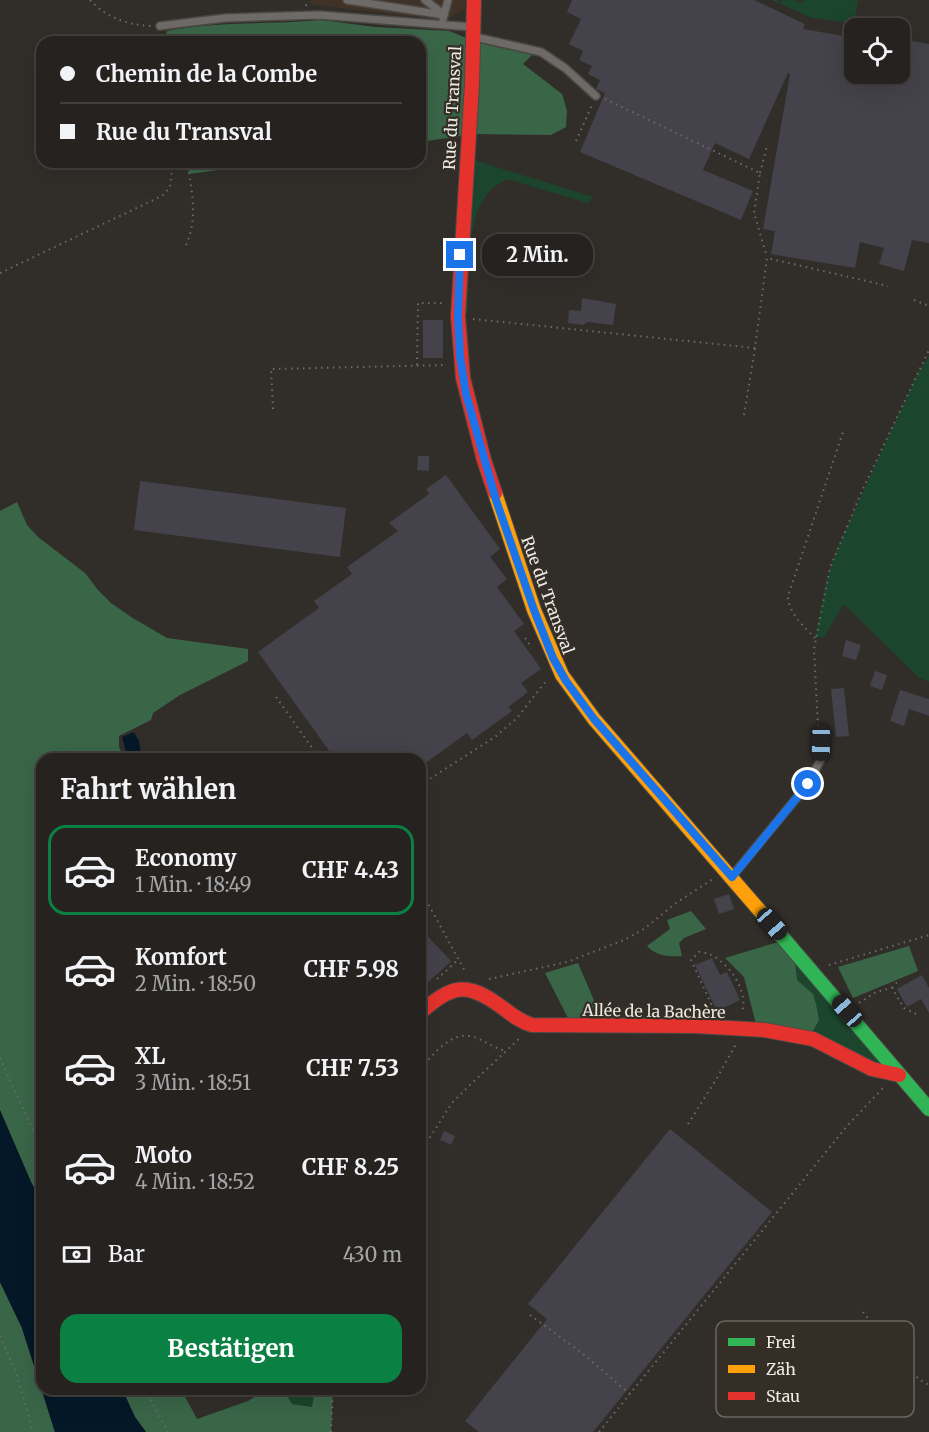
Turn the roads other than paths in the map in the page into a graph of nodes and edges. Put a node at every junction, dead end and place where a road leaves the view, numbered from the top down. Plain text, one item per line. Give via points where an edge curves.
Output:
1 (347, 0) edge
2 (425, 0) edge
3 (448, 0) edge
4 (474, 0) edge
5 (444, 15) junction
6 (442, 25) junction
7 (160, 26) road end
8 (472, 32) junction
9 (596, 96) road end
10 (820, 736) road end
11 (729, 874) junction
12 (426, 1008) edge
13 (899, 1075) junction
14 (929, 1109) edge

1 - 5 lane
2 - 5 lane
3 - 5 lane
4 - 8 street, Rue du Transval
5 - 6 lane
6 - 7 lane via 319,15 225,18
6 - 8 lane
8 - 9 lane via 541,52
8 - 11 street, Rue du Transval via 458,316 466,394 484,460 534,610 558,667 594,719
10 - 11 lane via 820,761 808,784
11 - 13 street, Rue du Transval
12 - 13 street, Allée de la Bachère via 446,993 470,988 486,995 520,1022 532,1025 764,1030 807,1037 872,1069
13 - 14 street, Rue du Transval

